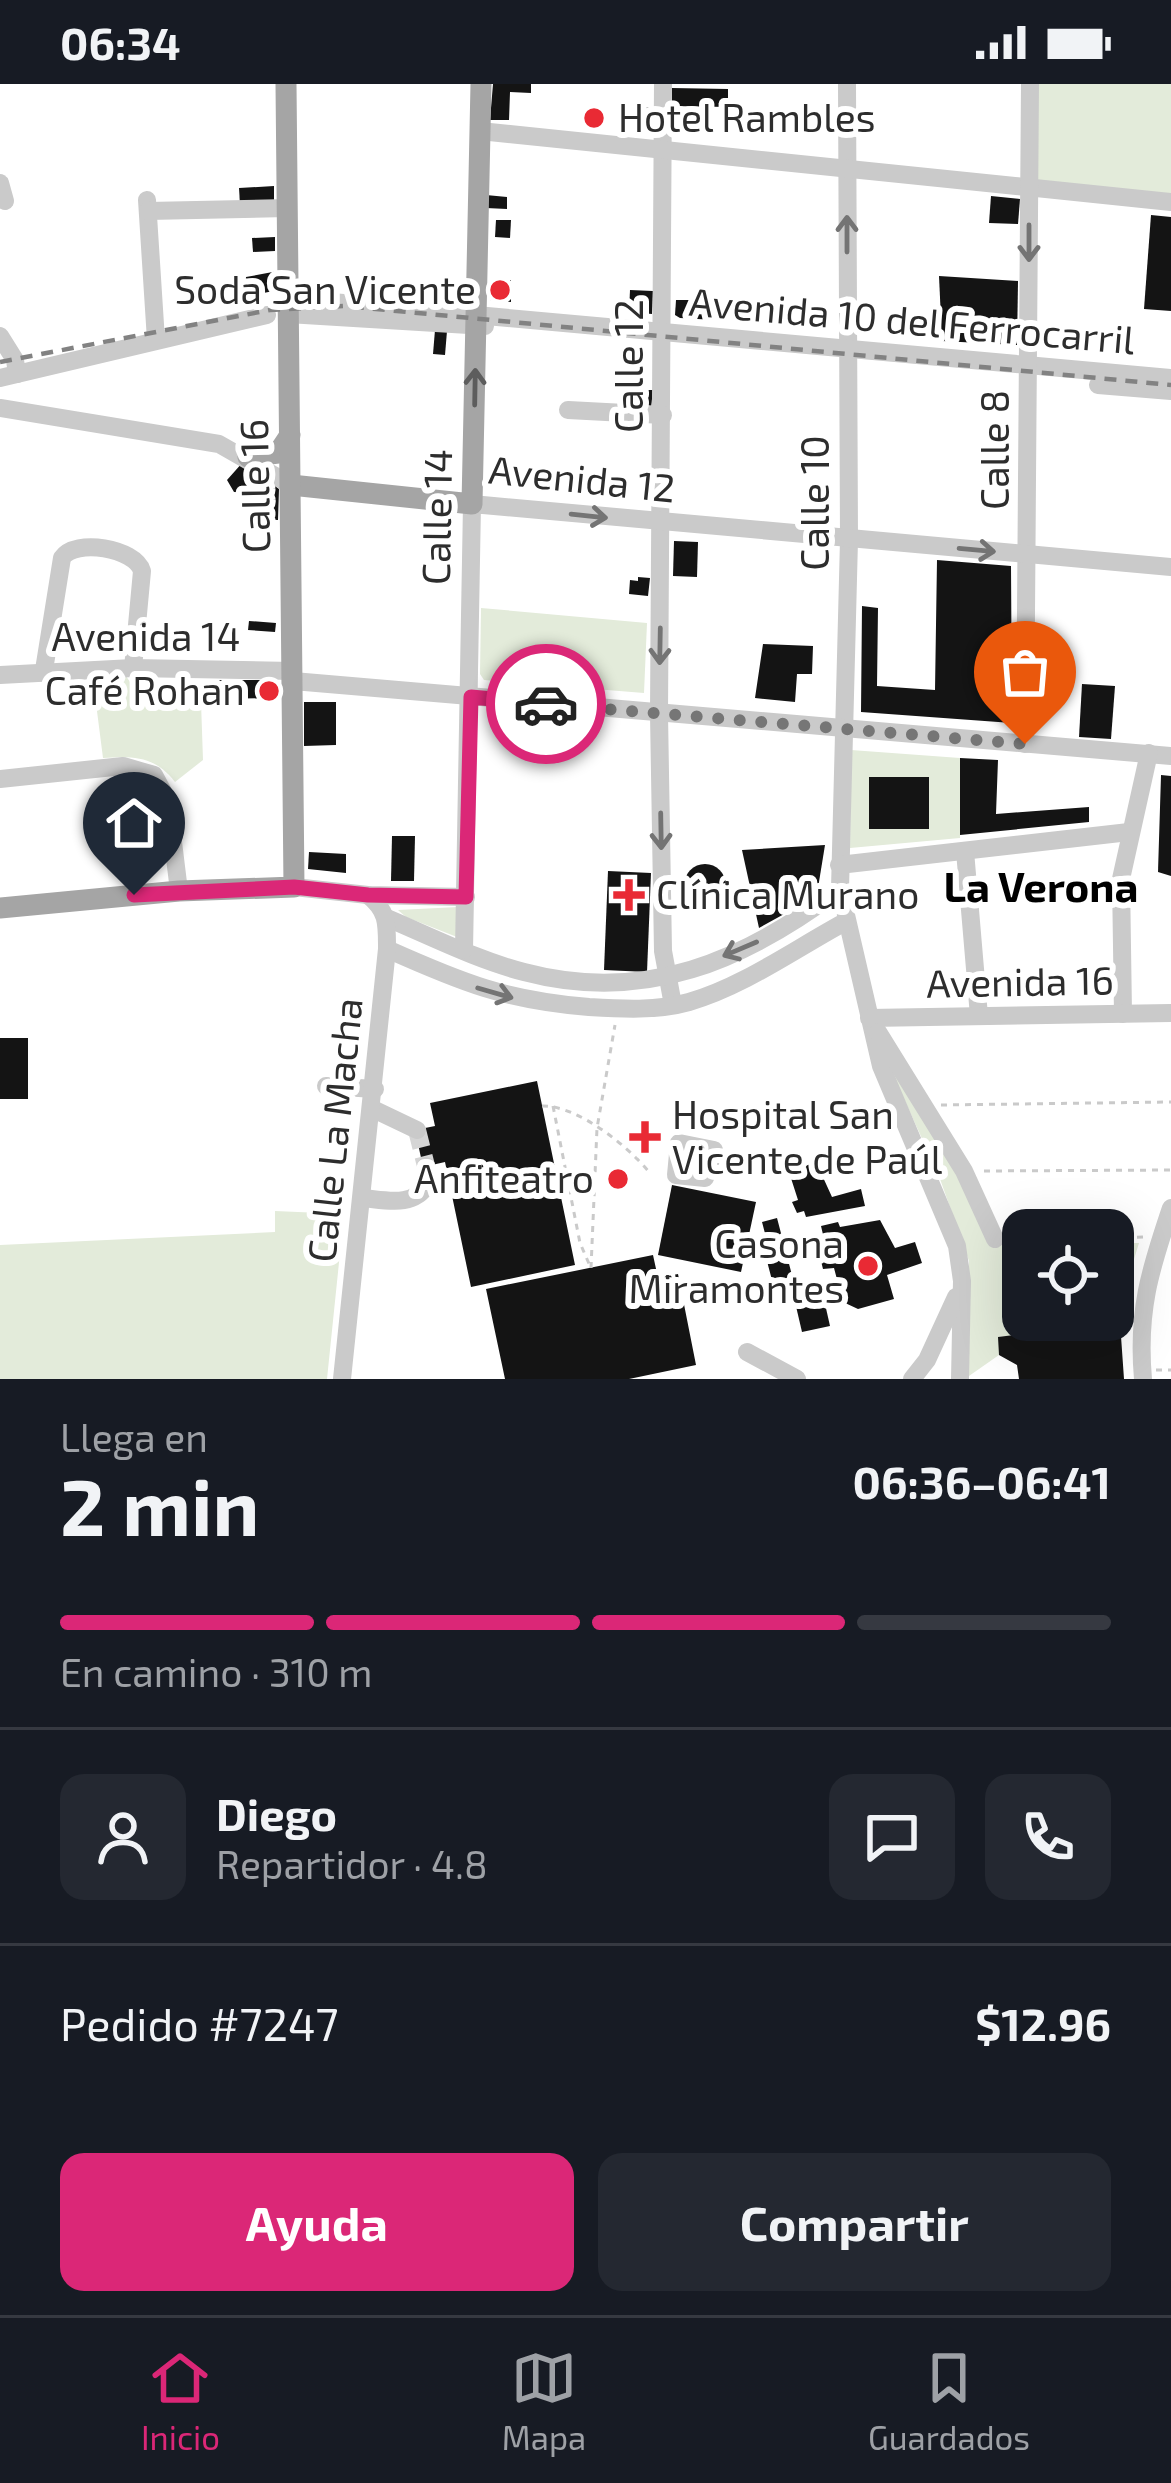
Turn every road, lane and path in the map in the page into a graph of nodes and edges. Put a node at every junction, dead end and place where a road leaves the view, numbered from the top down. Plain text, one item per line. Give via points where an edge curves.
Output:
1 (286, 84) edge
2 (481, 84) edge
3 (663, 84) edge
4 (847, 84) edge
5 (1030, 84) edge
6 (480, 131) junction
7 (662, 152) junction
8 (847, 172) junction
9 (1030, 189) junction
10 (1171, 202) edge
11 (287, 208) junction
12 (281, 309) junction
13 (476, 319) junction
14 (0, 336) edge
15 (661, 336) junction
16 (156, 340) junction
17 (848, 355) junction
18 (1028, 372) junction
19 (9, 376) edge
20 (1171, 378) edge
21 (1171, 392) edge
22 (5, 409) edge
23 (568, 410) dead end
24 (663, 415) junction
25 (290, 434) junction
26 (248, 457) junction
27 (291, 485) junction
28 (472, 504) junction
29 (662, 524) junction
30 (849, 540) junction
31 (1027, 554) junction
32 (1171, 567) edge
33 (133, 668) junction
34 (44, 670) junction
35 (0, 675) edge
36 (292, 676) junction
37 (471, 697) junction
38 (659, 714) junction
39 (844, 728) junction
40 (1025, 744) junction
41 (1149, 754) junction
42 (1171, 756) edge
43 (0, 779) edge
44 (1129, 832) junction
45 (965, 851) junction
46 (839, 865) junction
47 (294, 887) junction
48 (840, 889) junction
49 (179, 891) junction
50 (368, 895) junction
51 (466, 897) junction
52 (0, 908) edge
53 (387, 918) junction
54 (845, 922) junction
55 (387, 950) junction
56 (464, 950) junction
57 (666, 980) junction
58 (674, 1005) junction
59 (618, 1009) junction
60 (1171, 1013) edge
61 (1123, 1014) junction
62 (979, 1016) junction
63 (869, 1018) junction
64 (326, 1086) dead end
65 (374, 1099) junction
66 (1171, 1102) edge
67 (927, 1105) junction
68 (542, 1106) dead end
69 (553, 1106) junction
70 (597, 1128) junction
71 (417, 1130) tunnel mouth
72 (714, 1150) joint
73 (426, 1166) dead end
74 (1171, 1170) edge
75 (964, 1171) junction
76 (649, 1172) dead end
77 (362, 1198) junction
78 (1171, 1208) edge
79 (1164, 1232) edge
80 (1134, 1236) edge
81 (995, 1239) dead end
82 (962, 1281) junction
83 (746, 1352) dead end
84 (927, 1360) junction
85 (960, 1370) edge
86 (343, 1379) edge
87 (797, 1379) edge
88 (912, 1379) edge
89 (939, 1379) edge
90 (1142, 1379) edge

1 - 11 main road, Calle 16
2 - 6 main road, Calle 14
3 - 7 street, Calle 12
4 - 8 street, Calle 10
5 - 9 street, Calle 8
6 - 7 street
6 - 13 main road, Calle 14
7 - 8 street
7 - 15 street, Calle 12
8 - 9 street
17 -> 8 street, Calle 10
9 - 10 street
9 -> 18 street, Calle 8
11 - 12 main road, Calle 16
11 - 16 street via 148,206
12 - 13 street, Avenida 10 del Ferrocarril
12 - 16 street, Avenida 10 del Ferrocarril
12 - 25 main road, Calle 16
13 - 15 street, Avenida 10 del Ferrocarril
28 -> 13 main road, Calle 14
14 - 19 street via 15,360
15 - 17 street, Avenida 10 del Ferrocarril
15 - 24 street, Calle 12
16 - 19 street, Avenida 10 del Ferrocarril
17 - 18 street, Avenida 10 del Ferrocarril
17 - 30 street, Calle 10
18 - 20 street, Avenida 10 del Ferrocarril
18 - 21 street, Avenida 10 del Ferrocarril
18 - 31 street, Calle 8
19 - 22 street
22 - 26 street, Avenida 12 via 197,439
23 - 24 street
24 - 29 street, Calle 12
25 - 26 main road via 278,453
25 - 27 main road, Calle 16
26 - 27 street, Avenida 12
27 - 28 main road, Avenida 12
27 - 36 main road, Calle 16
28 -> 29 street, Avenida 12
28 - 37 street, Calle 14
29 - 30 street, Avenida 12
29 -> 38 street, Calle 12
30 -> 31 street, Avenida 12
30 - 39 street, Calle 10
31 - 32 street, Avenida 12
31 - 40 street, Calle 8
33 - 34 street, Avenida 14
33 - 34 street via 140,561 76,546 62,559
33 - 36 street, Avenida 14
34 - 35 street, Avenida 14
36 - 37 street, Avenida 14
36 - 47 main road, Calle 16
37 - 38 street, Avenida 14
37 - 51 street, Calle 14
38 - 39 street, Avenida 14
38 -> 57 street, Calle 12
39 - 40 street, Avenida 14
39 - 46 street, Calle 10
40 - 41 street, Avenida 14
41 - 42 street, Avenida 14
41 - 44 street
43 - 49 street via 123,766 154,775 168,801
44 - 45 street
44 - 61 street via 1121,879
45 - 46 street
45 - 62 street
46 - 48 street, Calle 10
47 - 49 main road
47 - 50 street
48 - 54 street, Calle 10
48 -> 57 street via 750,946
49 - 52 main road
50 - 51 street
50 - 53 street
51 - 56 street, Calle 14
53 - 55 street, Calle La Macha
53 - 56 street
54 - 58 street
54 - 63 street, Calle 10
55 -> 59 street via 497,994
55 - 65 street, Calle La Macha
56 - 57 street via 551,978
57 - 58 street, Calle 12
58 - 59 street
59 - 70 path
60 - 61 street, Avenida 16
61 - 62 street, Avenida 16
62 - 63 street, Avenida 16
63 - 67 street
63 - 82 street, Calle 10 via 906,1132 957,1246
64 - 65 street
65 - 71 street
65 - 77 street, Calle La Macha
66 - 67 path
67 - 75 street
68 - 69 path
69 - 70 path
69 - 70 path via 591,1268
70 - 76 path
72 - 72 street via 679,1144 676,1175 709,1174
73 - 77 street via 428,1184 416,1197
74 - 75 path
75 - 81 street
77 - 86 street, Calle La Macha
78 - 79 street
79 - 80 path
79 - 90 street via 1142,1304
82 - 84 street
82 - 85 street, Calle 10
83 - 87 street
84 - 85 street
84 - 88 street
84 - 89 street

